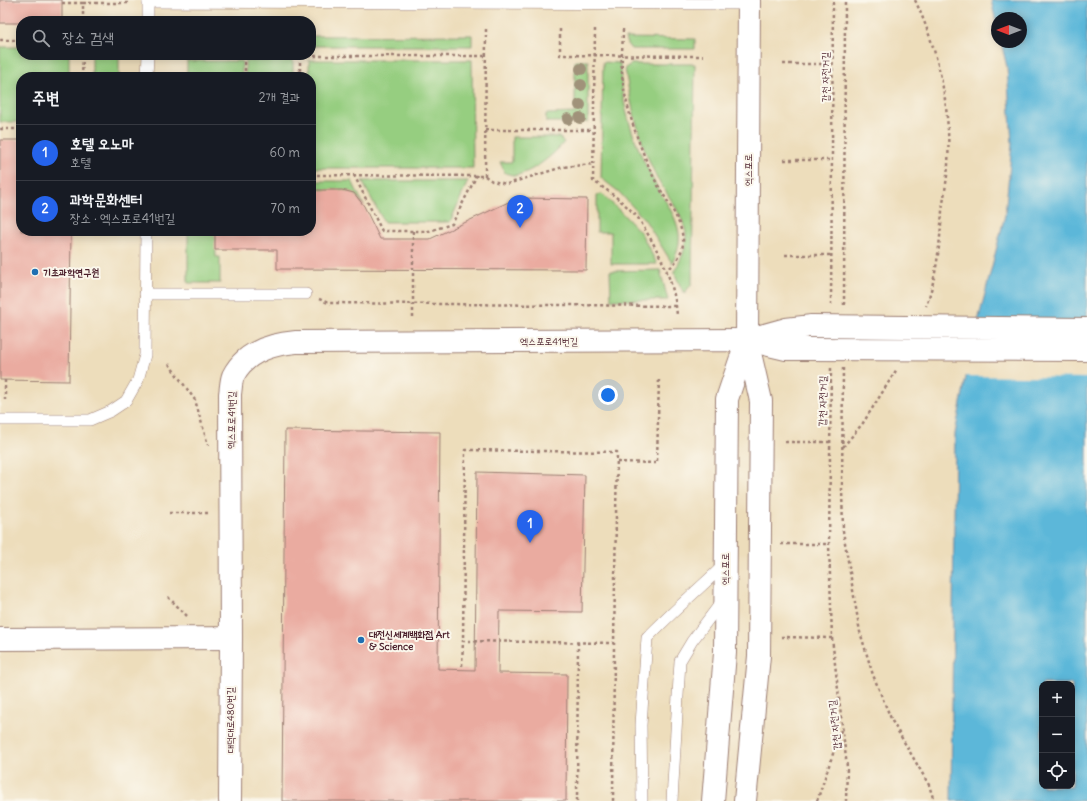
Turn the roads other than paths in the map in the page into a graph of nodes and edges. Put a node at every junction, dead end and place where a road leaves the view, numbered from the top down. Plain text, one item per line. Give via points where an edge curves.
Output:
1 (148, 1) edge
2 (748, 2) edge
3 (148, 16) edge
4 (148, 60) edge
5 (148, 72) edge
6 (146, 236) edge
7 (145, 294) junction
8 (306, 294) road end
9 (1087, 329) edge
10 (747, 340) junction
11 (1087, 350) edge
12 (0, 420) edge
13 (725, 564) junction
14 (725, 598) junction
15 (0, 638) edge
16 (231, 638) junction
17 (230, 801) edge
18 (642, 801) edge
19 (672, 801) edge
20 (713, 801) edge
21 (745, 801) edge

1 - 2 lane
1 - 3 lane
2 - 10 street, 엑스포로
4 - 5 lane
6 - 7 lane
7 - 8 lane
7 - 12 lane via 145,355 138,380 126,401 90,420
9 - 10 street, bridge via 812,326 786,329
10 - 11 street, bridge via 786,349
10 - 13 street, 엑스포로 via 727,399
10 - 16 street, 엑스포로41번길 via 296,342 280,343 252,355 241,364 233,377 230,394
10 - 21 street, 엑스포로 via 761,401 759,656
13 - 14 street, 엑스포로
13 - 18 lane via 647,638 641,725
14 - 19 lane via 680,661
14 - 20 street, 엑스포로 via 725,653
15 - 16 street
16 - 17 street, 대덕대로480번길

